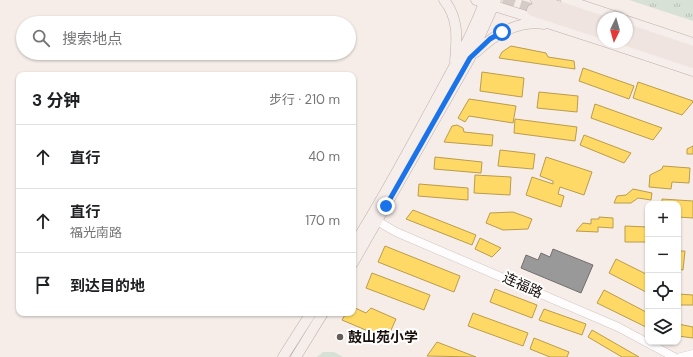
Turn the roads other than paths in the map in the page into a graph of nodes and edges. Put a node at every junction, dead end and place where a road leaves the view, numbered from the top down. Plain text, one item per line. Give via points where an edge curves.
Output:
1 (444, 0) edge
2 (566, 0) edge
3 (487, 2) edge
4 (535, 5) edge
5 (602, 12) edge
6 (597, 20) edge
7 (633, 22) edge
8 (554, 26) junction
9 (480, 28) junction
10 (597, 31) edge
11 (633, 32) edge
12 (597, 40) edge
13 (633, 42) edge
14 (693, 43) edge
15 (622, 48) edge
16 (693, 52) edge
17 (470, 58) junction
18 (693, 62) edge
19 (455, 65) junction
20 (693, 71) edge
21 (374, 220) junction
22 (356, 242) edge
23 (356, 257) edge
24 (309, 316) edge
25 (321, 316) edge
26 (693, 354) edge
27 (283, 357) edge
28 (296, 357) edge
29 (674, 357) edge
30 (680, 357) edge

1 - 19 main road via 454,14 457,32
2 - 5 main road
3 - 8 main road
3 - 9 main road
4 - 6 highway
4 - 10 highway
7 - 14 main road
8 - 12 main road
8 - 17 main road via 539,24 514,27 490,39
9 - 17 main road
9 - 19 main road
11 - 16 highway
13 - 18 highway
15 - 20 main road
17 - 21 main road
19 - 21 main road
21 - 22 main road
21 - 23 main road
21 - 29 street, 连福路 via 396,232 618,327
24 - 27 main road
25 - 28 main road
26 - 30 street

